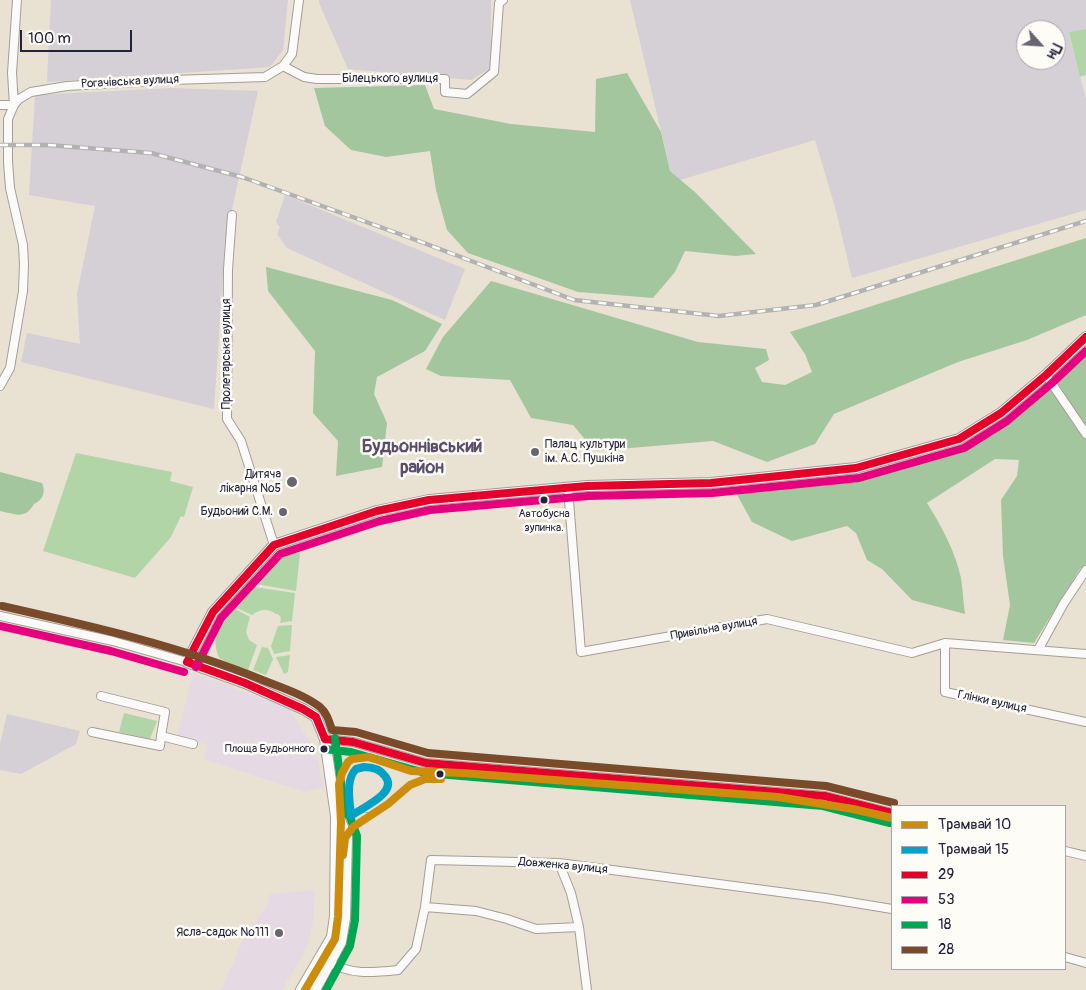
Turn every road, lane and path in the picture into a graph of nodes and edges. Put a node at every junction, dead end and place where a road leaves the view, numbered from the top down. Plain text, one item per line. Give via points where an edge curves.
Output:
1 (18, 0) edge
2 (298, 0) edge
3 (503, 0) edge
4 (283, 66) junction
5 (0, 105) edge
6 (14, 105) junction
7 (232, 215) dead end
8 (1086, 337) edge
9 (1046, 376) junction
10 (0, 386) edge
11 (1086, 434) edge
12 (568, 488) junction
13 (274, 545) junction
14 (1086, 570) edge
15 (0, 616) edge
16 (945, 644) junction
17 (1038, 650) junction
18 (1086, 654) edge
19 (187, 662) junction
20 (101, 696) dead end
21 (1086, 722) edge
22 (92, 732) dead end
23 (161, 736) junction
24 (324, 739) junction
25 (193, 744) dead end
26 (891, 812) edge
27 (336, 816) junction
28 (1066, 851) edge
29 (1086, 856) edge
30 (559, 863) junction
31 (425, 907) junction
32 (891, 909) edge
33 (579, 927) junction
34 (1066, 957) edge
35 (320, 958) junction
36 (330, 964) junction
37 (1086, 964) edge
38 (301, 990) edge
39 (315, 990) edge
40 (587, 990) edge

1 - 6 street via 12,73
2 - 4 street via 292,54
3 - 4 street, Білецького вулиця via 499,3 494,72 467,94 445,92 445,79 317,79 304,77
4 - 6 street, Рогачівська вулиця via 265,77 67,86 31,92
5 - 6 street
6 - 10 street via 8,119 8,162 10,188 23,245 23,291 10,368
7 - 13 street, Пролетарська вулиця via 228,269 227,419 241,441
8 - 9 main road
9 - 11 street
9 - 12 main road via 1001,413 959,439 856,468 711,483
12 - 13 main road via 429,500 390,507
12 - 16 street, Привільна вулиця via 581,652 767,619 912,653
13 - 19 main road via 213,612
14 - 17 street
15 - 19 street
16 - 17 street, Привільна вулиця
16 - 21 street, Глінки вулиця via 946,692
17 - 18 street, Привільна вулиця
19 - 24 main road via 303,709 316,717
20 - 23 street via 165,712
22 - 23 street via 160,746
23 - 25 street
24 - 26 street via 352,742 426,763 825,796
24 - 27 main road
27 - 35 main road via 335,916 332,938
27 - 36 main road via 347,836 345,918 341,942
28 - 29 street
30 - 31 street, Довженка вулиця via 431,860
30 - 32 street, Довженка вулиця
30 - 33 street via 572,893
31 - 33 street via 476,910 536,929
31 - 36 street, Довженка вулиця via 416,949 398,970 366,974
33 - 40 street
34 - 37 street
35 - 36 street, Довженка вулиця
35 - 38 main road
36 - 39 main road

